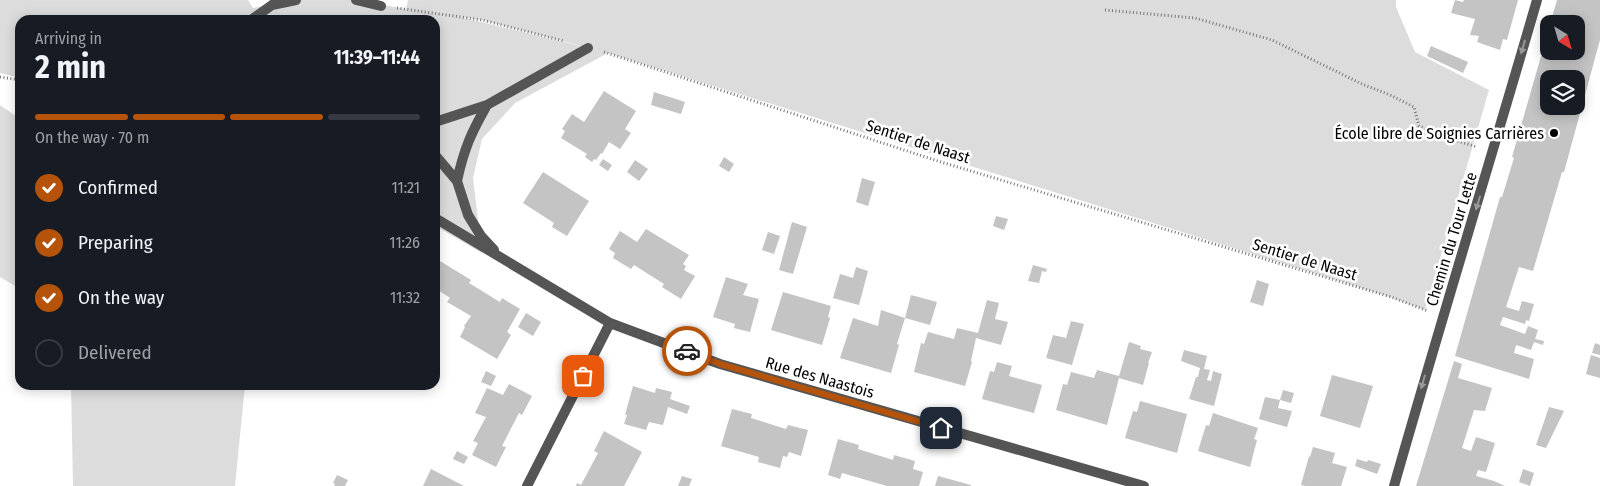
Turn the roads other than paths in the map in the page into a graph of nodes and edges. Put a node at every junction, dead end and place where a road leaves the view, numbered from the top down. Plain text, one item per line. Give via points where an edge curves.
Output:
1 (296, 0) edge
2 (356, 0) edge
3 (1537, 0) edge
4 (381, 6) road end
5 (258, 15) edge
6 (588, 48) road end
7 (487, 105) junction
8 (440, 120) edge
9 (440, 161) edge
10 (458, 181) junction
11 (440, 221) edge
12 (503, 259) junction
13 (610, 323) junction
14 (527, 486) edge
15 (1144, 486) edge
16 (1394, 486) edge

1 - 5 street via 272,5
2 - 4 street
3 -> 16 street, Chemin du Tour Lette
6 - 7 street, Rue des Naastois
7 - 8 street, Rue des Naastois
7 - 10 street, Rue des Naastois via 472,130
9 - 10 street, Rue des Naastois
10 - 12 street, Rue des Naastois via 468,215 481,236
11 - 12 street, Rue des Naastois
12 - 13 street, Rue des Naastois
13 - 14 street
13 - 15 street, Rue des Naastois via 720,364

